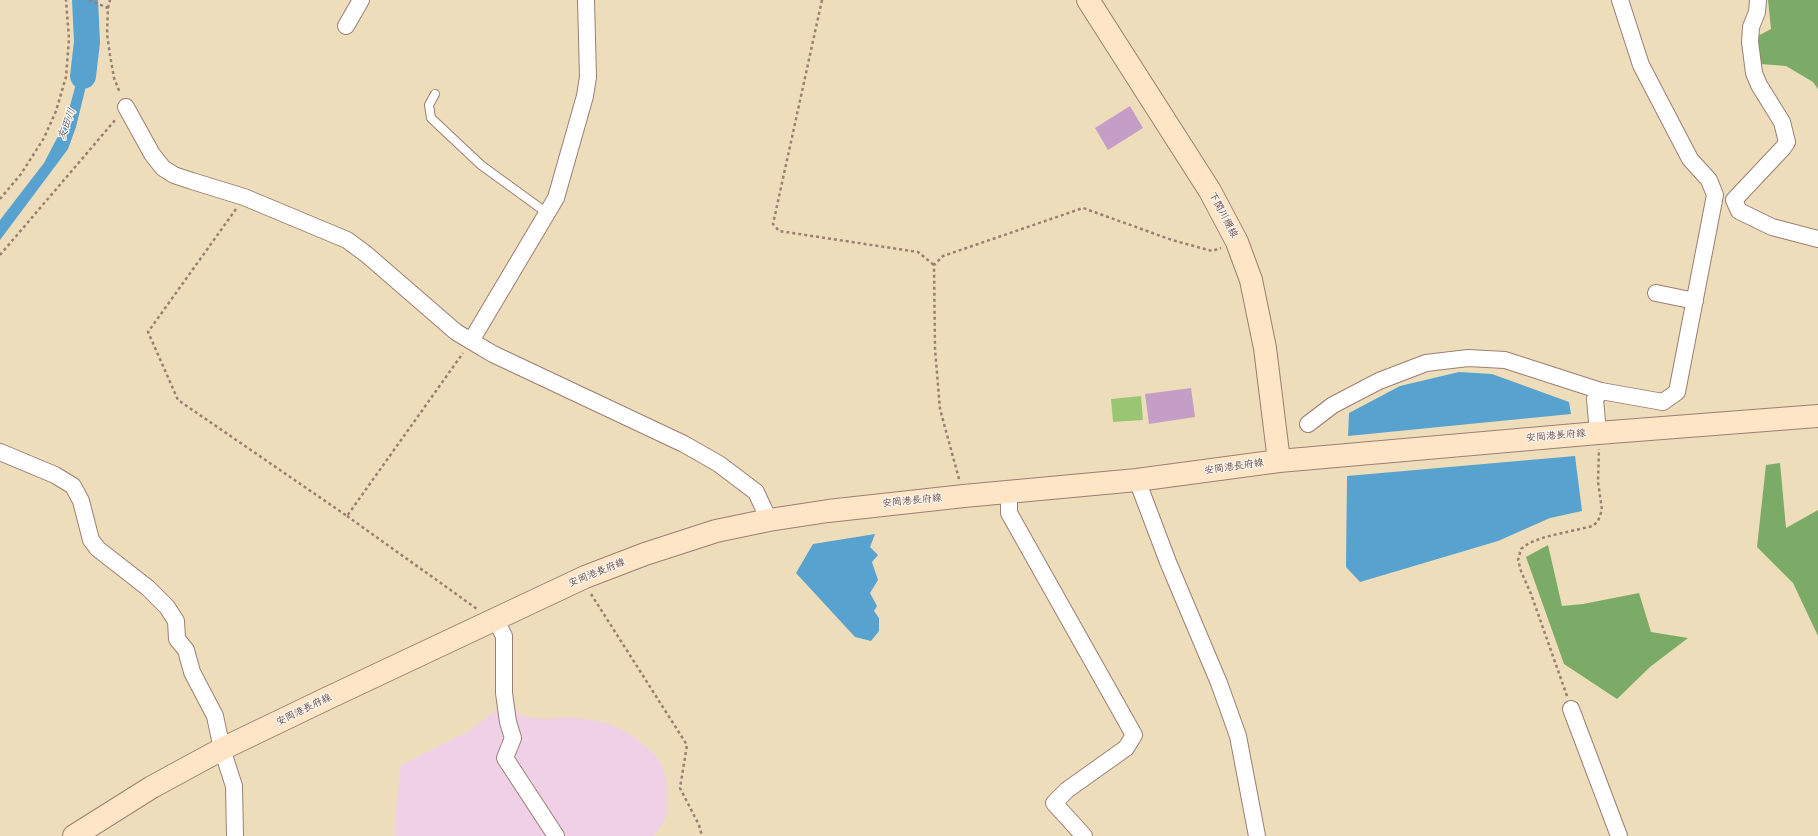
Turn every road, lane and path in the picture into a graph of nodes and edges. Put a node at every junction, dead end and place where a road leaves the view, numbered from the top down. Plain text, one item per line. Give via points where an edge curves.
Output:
1 (66, 0) edge
2 (89, 0) edge
3 (110, 0) edge
4 (362, 0) edge
5 (586, 0) edge
6 (822, 0) edge
7 (1088, 0) edge
8 (1620, 0) edge
9 (1758, 0) edge
10 (108, 8) junction
11 (346, 26) dead end
12 (435, 94) dead end
13 (126, 108) junction
14 (1715, 195) junction
15 (244, 197) junction
16 (0, 199) edge
17 (1734, 200) junction
18 (547, 213) junction
19 (1818, 239) edge
20 (1237, 242) junction
21 (0, 255) edge
22 (934, 265) junction
23 (1656, 294) dead end
24 (1694, 301) junction
25 (471, 341) junction
26 (1601, 391) junction
27 (1818, 416) edge
28 (1308, 424) dead end
29 (1598, 433) junction
30 (0, 452) edge
31 (1279, 461) junction
32 (1136, 480) junction
33 (1008, 492) junction
34 (964, 496) junction
35 (347, 516) junction
36 (769, 520) junction
37 (585, 577) junction
38 (492, 620) junction
39 (1571, 709) joint
40 (222, 749) junction
41 (74, 836) edge
42 (235, 836) edge
43 (556, 836) edge
44 (702, 836) edge
45 (1084, 836) edge
46 (1256, 836) edge
47 (1619, 836) edge

1 - 16 path via 69,40 66,77 56,111 44,138 21,174
2 - 10 path
3 - 10 path
4 - 11 street
5 - 18 street via 589,50 587,83 556,198
6 - 22 path via 773,224 779,231 918,252
7 - 20 main road, 下関川棚線 via 1210,191
8 - 14 street via 1641,65 1690,159 1709,180
9 - 17 street via 1750,42 1754,73 1782,122 1787,142
10 - 13 path via 107,34 114,78
12 - 18 lane via 430,105 431,118 481,165
13 - 15 street via 152,154 163,168 186,179
13 - 21 path
14 - 17 street
14 - 24 street
15 - 25 street via 347,240 456,332
15 - 35 path via 148,332 178,400
17 - 19 street via 1740,211 1772,227
18 - 25 street
20 - 22 path via 1212,251 1172,240 1083,208 943,256
20 - 31 main road, 下関川棚線 via 1251,280 1265,348
22 - 34 path via 935,349 940,409
23 - 24 street
24 - 26 street via 1677,392 1663,402
25 - 35 path
25 - 36 street via 493,354 684,444 719,464 756,492
26 - 28 street via 1505,360 1468,358 1426,363 1379,381 1333,405
26 - 29 street via 1596,399
27 - 29 main road, 安岡港長府線
29 - 31 main road, 安岡港長府線
29 - 39 path via 1598,482 1602,510 1598,521 1593,526 1529,543 1521,549 1518,560
30 - 40 street via 55,475 73,486 91,540 167,607 176,622 177,639 186,650 192,672 215,716
31 - 32 main road, 安岡港長府線
32 - 33 main road, 安岡港長府線
32 - 46 street via 1238,736
33 - 34 main road, 安岡港長府線
33 - 45 street via 1009,513 1134,735 1126,748 1067,790 1054,803
34 - 36 main road, 安岡港長府線 via 828,510
35 - 38 path
36 - 37 main road, 安岡港長府線 via 716,531
37 - 38 main road, 安岡港長府線
37 - 44 path via 590,593 688,745 680,788
38 - 40 main road, 安岡港長府線
38 - 43 street via 504,636 504,693 512,738 505,758
39 - 47 street
40 - 41 main road, 安岡港長府線 via 152,787
40 - 42 street via 234,786

